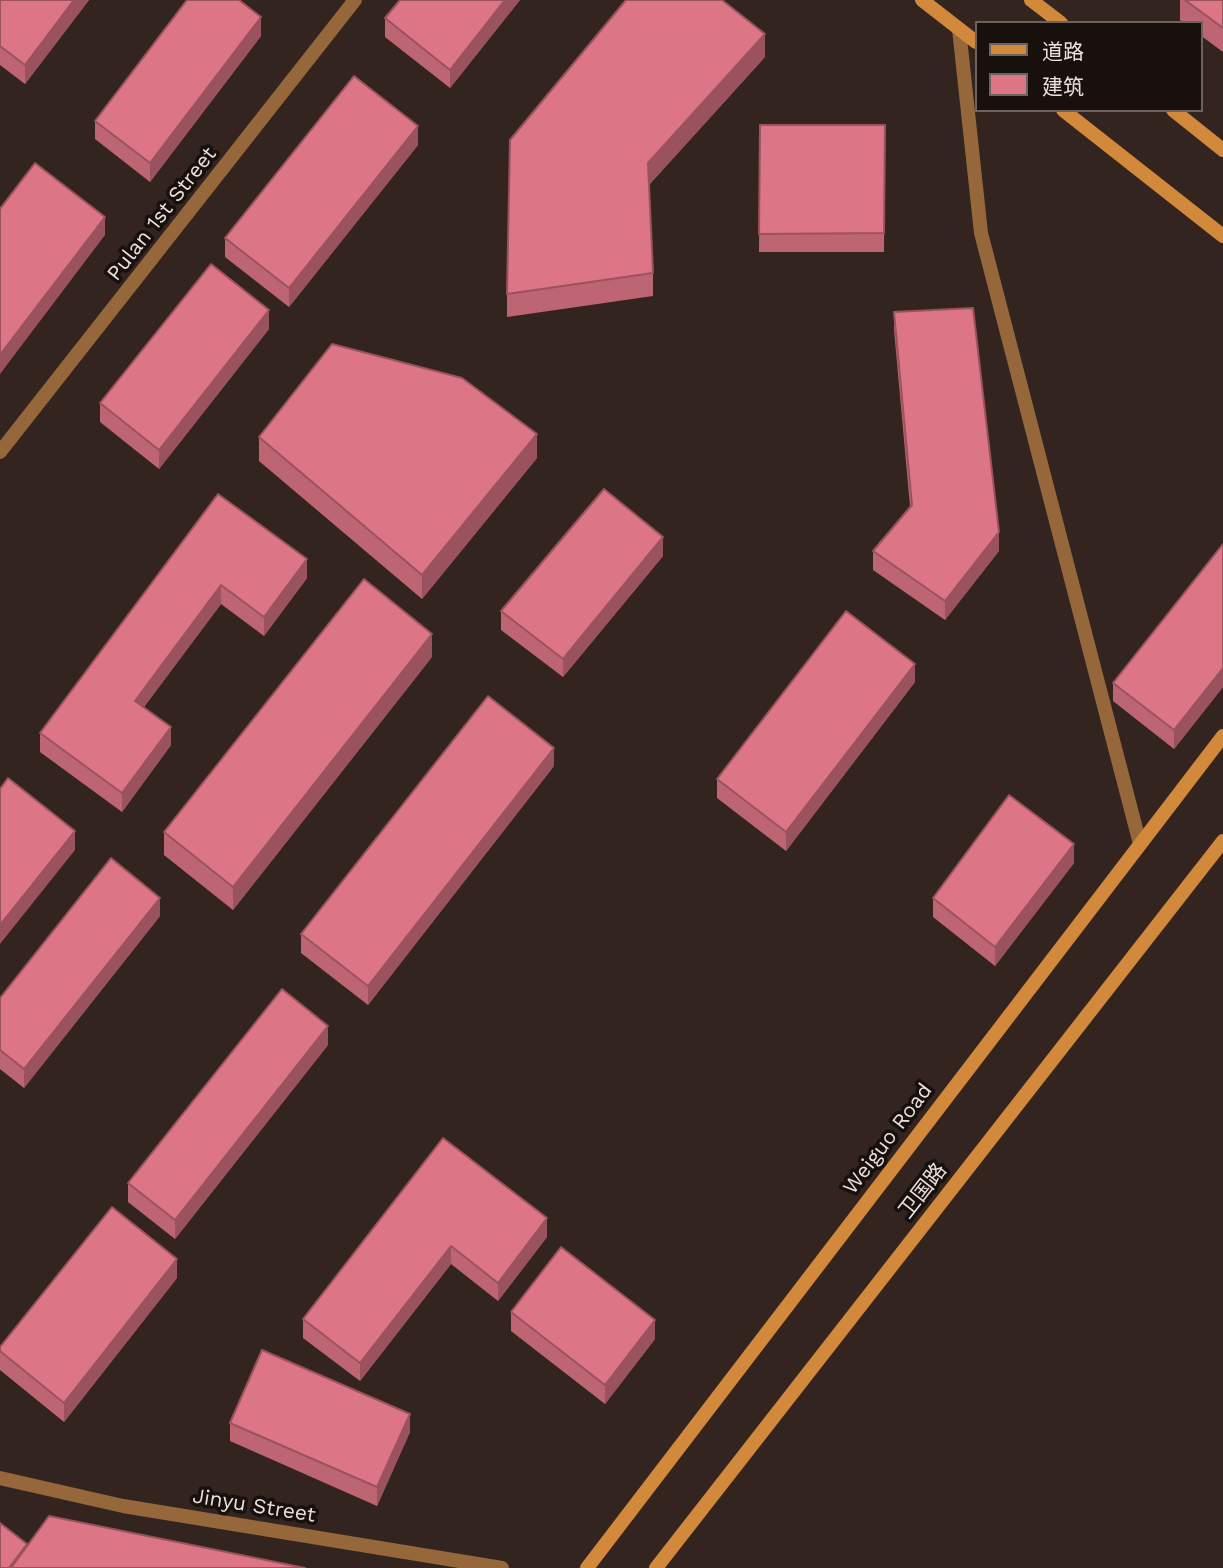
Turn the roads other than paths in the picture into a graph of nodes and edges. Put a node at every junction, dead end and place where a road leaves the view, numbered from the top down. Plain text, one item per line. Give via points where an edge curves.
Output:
1 (355, 0) edge
2 (922, 0) edge
3 (1031, 0) edge
4 (1058, 21) edge
5 (959, 29) junction
6 (974, 40) edge
7 (1066, 112) edge
8 (1176, 112) edge
9 (1223, 150) edge
10 (1223, 236) edge
11 (0, 452) edge
12 (1223, 736) edge
13 (1223, 841) edge
14 (1140, 844) junction
15 (0, 1478) edge
16 (502, 1568) edge
17 (587, 1568) edge
18 (656, 1568) edge

1 - 11 street, Pulan 1st Street
2 - 5 main road
3 - 4 main road
5 - 6 main road
5 - 14 street via 981,233
7 - 10 main road
8 - 9 main road
12 - 14 main road, Weiguo Road
13 - 18 main road, 卫国路
14 - 17 main road, Weiguo Road
15 - 16 street, Jinyu Street via 123,1506

